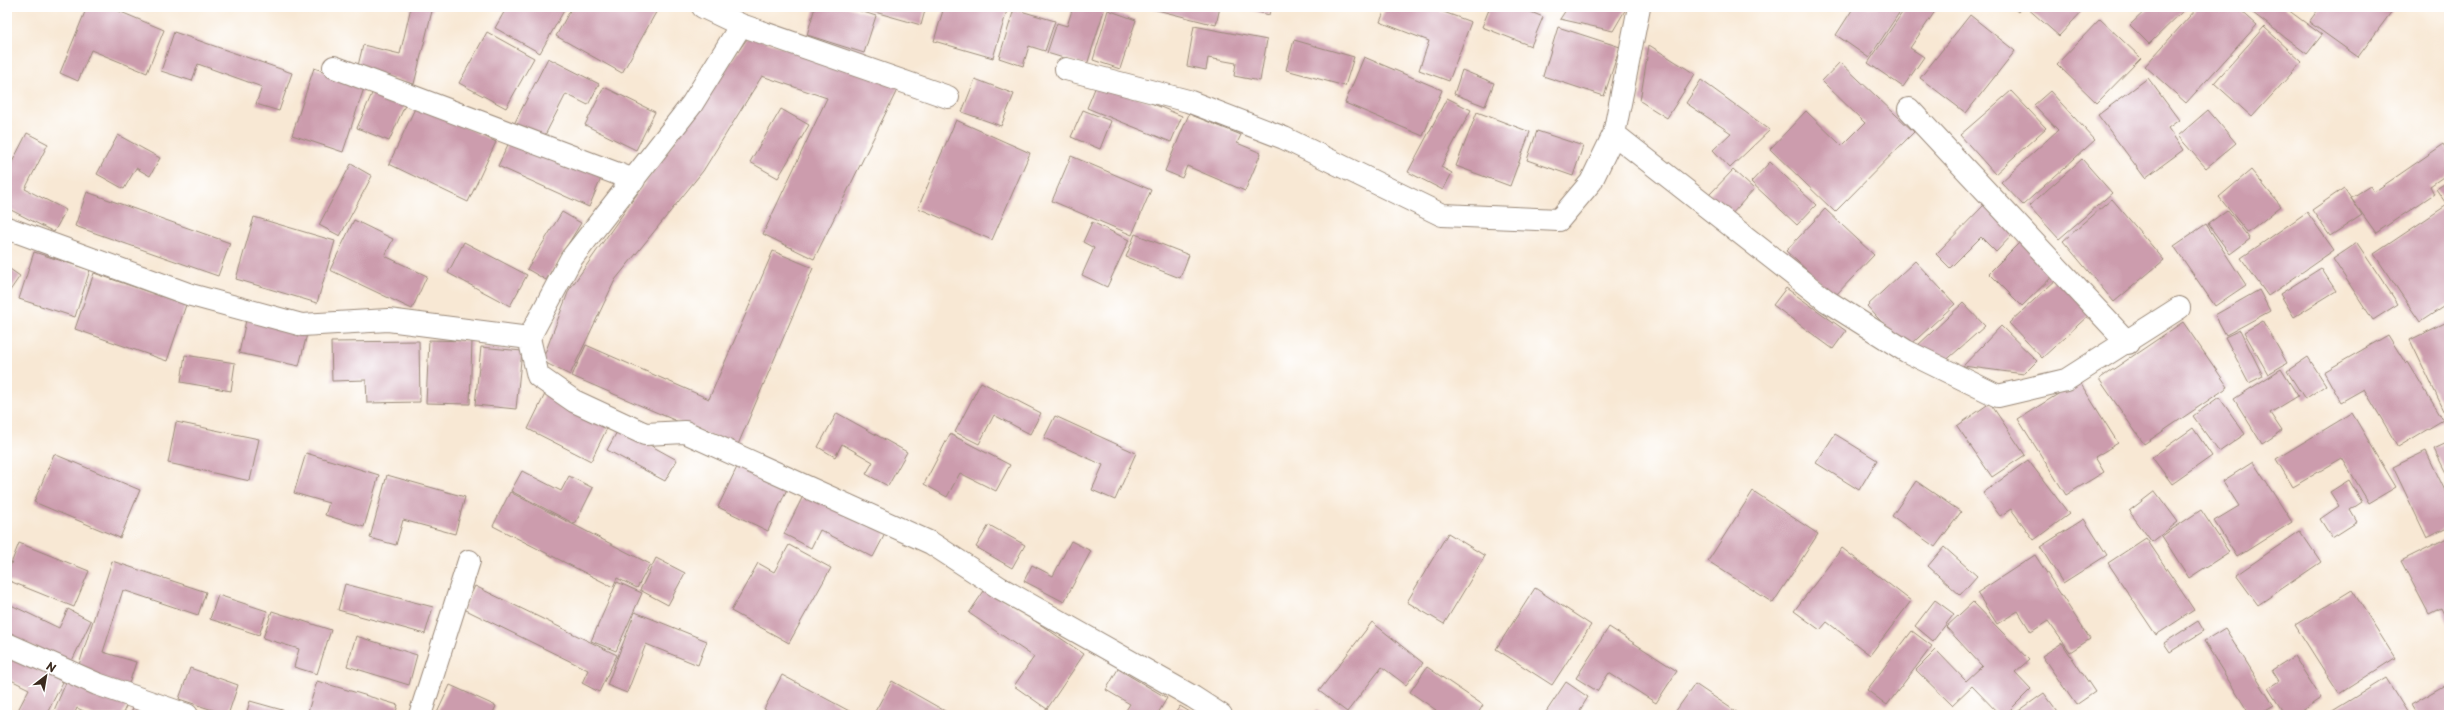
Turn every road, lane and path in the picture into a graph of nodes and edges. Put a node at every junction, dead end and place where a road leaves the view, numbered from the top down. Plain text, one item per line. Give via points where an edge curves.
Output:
1 (703, 7) edge
2 (1639, 7) edge
3 (741, 25) junction
4 (334, 67) dead end
5 (1066, 69) dead end
6 (948, 97) dead end
7 (1909, 108) dead end
8 (1614, 134) junction
9 (634, 180) junction
10 (7, 228) edge
11 (2179, 308) dead end
12 (529, 338) junction
13 (2128, 343) junction
14 (469, 561) dead end
15 (7, 644) edge
16 (186, 715) edge
17 (420, 715) edge
18 (1221, 715) edge

1 - 3 street
2 - 8 street
3 - 6 street
3 - 9 street via 692,104
4 - 9 street
5 - 8 street via 1188,101 1284,138 1442,215 1558,220 1591,182
7 - 13 street
8 - 13 street via 1827,301 1906,351 1998,396 2066,380
9 - 12 street via 571,259
10 - 12 street via 191,295 302,325 388,320
11 - 13 street
12 - 18 street via 538,376 574,401 645,434 685,432 931,543 1000,588 1194,697
14 - 17 street
15 - 16 street via 97,684

